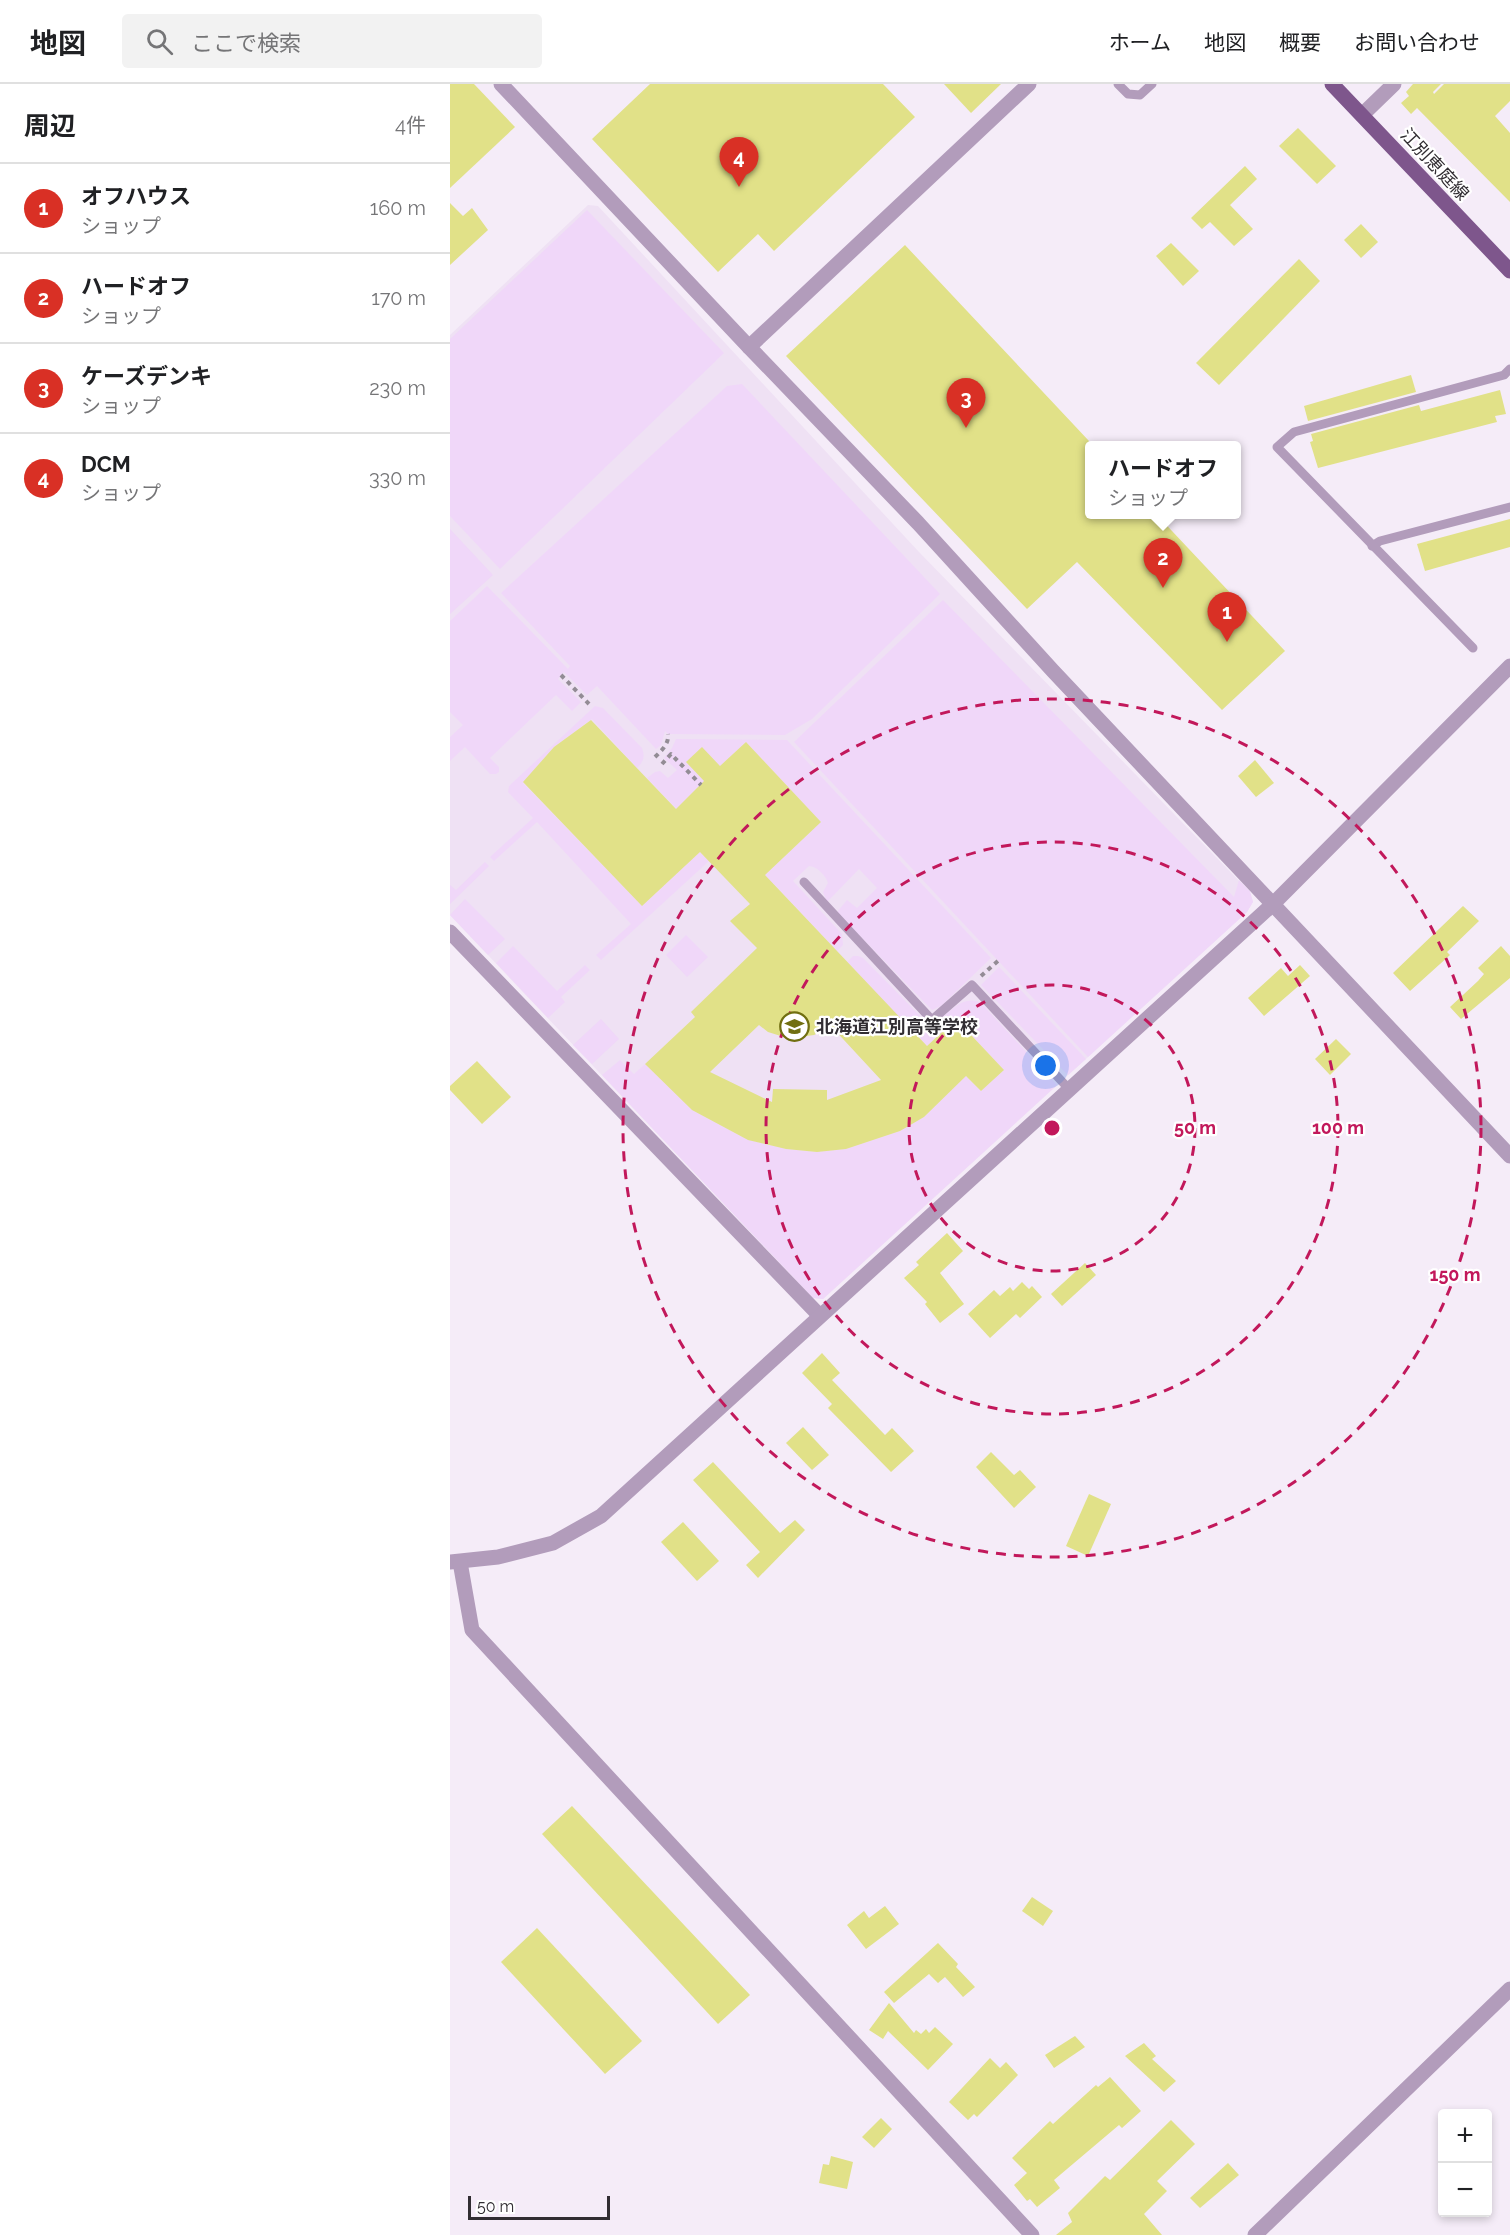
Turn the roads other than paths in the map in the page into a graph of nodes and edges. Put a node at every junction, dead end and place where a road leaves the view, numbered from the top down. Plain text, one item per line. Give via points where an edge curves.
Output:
1 (501, 84) edge
2 (1029, 84) edge
3 (1118, 84) edge
4 (1152, 84) edge
5 (1332, 84) edge
6 (1394, 84) edge
7 (1362, 115) junction
8 (1510, 272) edge
9 (749, 347) junction
10 (1510, 371) edge
11 (1510, 507) edge
12 (1372, 546) junction
13 (1473, 648) dead end
14 (1510, 666) edge
15 (804, 882) dead end
16 (1273, 904) junction
17 (450, 932) edge
18 (1069, 1089) junction
19 (1510, 1156) edge
20 (819, 1315) junction
21 (455, 1562) edge
22 (1510, 1989) edge
23 (1032, 2235) edge
24 (1255, 2235) edge

1 - 9 street
2 - 9 street
3 - 4 lane via 1128,94 1140,95
5 - 7 main road, 江別恵庭線
6 - 7 street
7 - 8 main road, 江別恵庭線
9 - 16 street
10 - 12 lane via 1294,432 1277,447
11 - 12 lane
12 - 13 lane
14 - 16 street
15 - 18 lane via 932,1020 972,985
16 - 18 street
16 - 19 street
17 - 20 street
18 - 20 street
20 - 21 street via 601,1516 553,1543 498,1557
21 - 23 street via 472,1630
22 - 24 street

